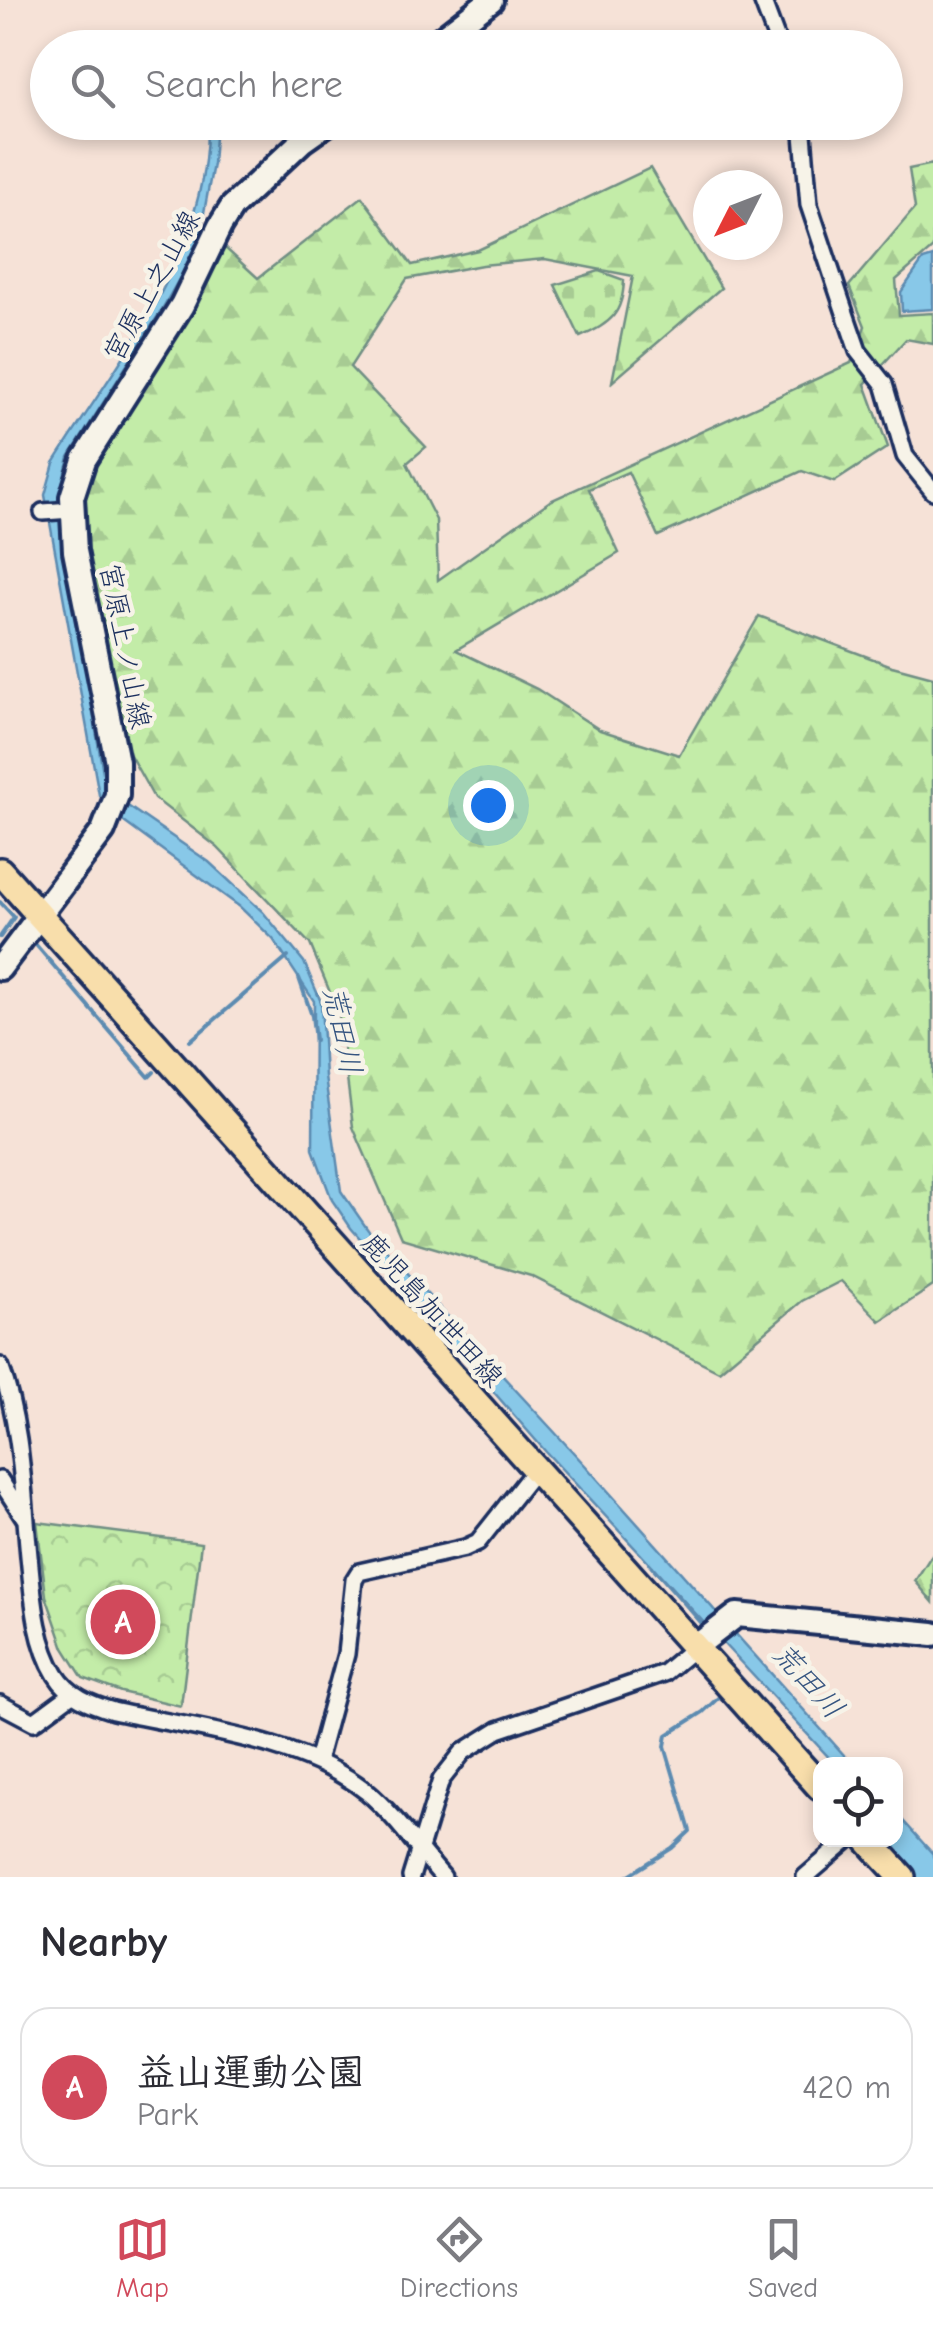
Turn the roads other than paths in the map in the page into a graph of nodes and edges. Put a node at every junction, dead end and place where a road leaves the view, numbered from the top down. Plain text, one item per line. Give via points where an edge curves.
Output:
1 (491, 0) edge
2 (762, 0) edge
3 (452, 30) edge
4 (773, 30) edge
5 (303, 140) edge
6 (804, 140) edge
7 (933, 491) edge
8 (72, 510) junction
9 (43, 512) dead end
10 (0, 871) edge
11 (39, 915) junction
12 (0, 968) edge
13 (0, 1366) edge
14 (535, 1470) junction
15 (0, 1480) edge
16 (26, 1521) junction
17 (933, 1634) edge
18 (702, 1642) junction
19 (72, 1694) junction
20 (0, 1704) edge
21 (317, 1761) junction
22 (813, 1778) edge
23 (840, 1847) edge
24 (874, 1847) edge
25 (418, 1850) junction
26 (411, 1877) edge
27 (443, 1877) edge
28 (805, 1877) edge
29 (902, 1877) edge

1 - 3 street
2 - 4 street
5 - 8 street, 宮原上之山線 via 226,216 193,288 84,460
6 - 7 street via 812,215 858,351 884,384 905,456
8 - 9 street
8 - 11 street, 宮原上ノ山線 via 118,762 117,795 103,831
10 - 11 main road, 鹿児島加世田線
11 - 12 street
11 - 14 main road, 鹿児島加世田線
13 - 16 street
14 - 18 main road, 鹿児島加世田線
14 - 21 street via 478,1542 359,1572 346,1654
15 - 16 street
16 - 19 street via 34,1606 55,1674
17 - 18 street via 749,1614 729,1618
18 - 22 main road, 鹿児島加世田線
18 - 25 street via 664,1673 478,1740 441,1780
19 - 20 street via 34,1722
19 - 21 street via 113,1711
21 - 25 street via 366,1792
23 - 28 street
24 - 29 main road
25 - 26 street
25 - 27 street

